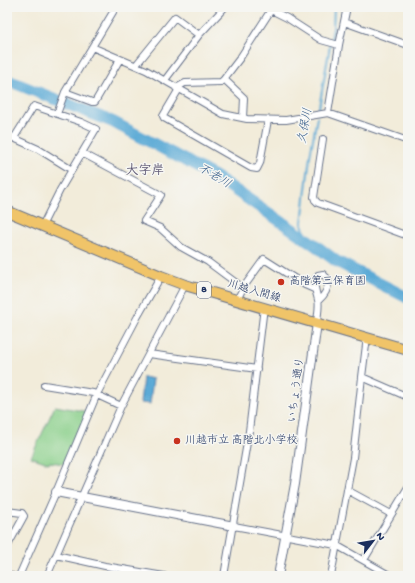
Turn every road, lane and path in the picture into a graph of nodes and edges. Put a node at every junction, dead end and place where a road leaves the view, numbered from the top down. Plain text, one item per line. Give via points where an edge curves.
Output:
1 (108, 7) edge
2 (225, 7) edge
3 (265, 7) edge
4 (347, 7) edge
5 (115, 9) edge
6 (271, 10) junction
7 (344, 22) junction
8 (199, 35) junction
9 (337, 44) junction
10 (408, 45) edge
11 (92, 47) junction
12 (120, 59) junction
13 (136, 65) junction
14 (224, 79) junction
15 (165, 80) junction
16 (177, 89) junction
17 (64, 94) junction
18 (327, 112) junction
19 (57, 114) junction
20 (243, 118) junction
21 (268, 120) junction
22 (7, 135) edge
23 (14, 138) junction
24 (323, 139) dead end
25 (408, 141) edge
26 (82, 153) junction
27 (72, 170) junction
28 (7, 211) edge
29 (42, 226) junction
30 (408, 236) edge
31 (161, 276) junction
32 (186, 285) junction
33 (243, 288) junction
34 (314, 289) junction
35 (237, 300) junction
36 (319, 300) junction
37 (264, 308) junction
38 (317, 323) junction
39 (367, 337) junction
40 (408, 350) edge
41 (149, 354) junction
42 (257, 369) junction
43 (362, 376) junction
44 (44, 385) dead end
45 (97, 394) junction
46 (408, 397) edge
47 (121, 406) junction
48 (408, 487) edge
49 (347, 490) junction
50 (56, 492) junction
51 (82, 497) junction
52 (7, 511) edge
53 (391, 514) junction
54 (234, 526) junction
55 (285, 536) junction
56 (336, 545) junction
57 (7, 547) edge
58 (56, 555) junction
59 (364, 560) junction
60 (7, 576) edge
61 (12, 576) edge
62 (19, 576) edge
63 (48, 576) edge
64 (164, 576) edge
65 (224, 576) edge
66 (278, 576) edge
67 (331, 576) edge
68 (391, 576) edge

1 - 5 street
2 - 8 street
3 - 6 street
4 - 7 street
5 - 11 street
6 - 9 street via 326,42
6 - 14 street
7 - 9 street
7 - 10 street
8 - 13 street via 175,17
8 - 15 street
9 - 18 street
11 - 12 street
11 - 17 street
12 - 13 street
12 - 17 street via 95,102
13 - 15 street
14 - 16 street via 221,82 185,83
14 - 20 street via 244,98
15 - 16 street
16 - 20 street via 223,114
16 - 21 street via 164,118 251,168 257,169 260,163
17 - 19 street
18 - 21 street via 291,119
18 - 25 street
19 - 23 street via 34,106
19 - 26 street via 96,129
20 - 21 street
22 - 23 street
23 - 27 street
24 - 30 street via 315,200
26 - 27 street
26 - 33 street via 161,195 144,221 160,228 181,248 208,262
27 - 29 street
28 - 29 main road, 川越入間線 / 8
29 - 31 main road, 川越入間線 / 8
31 - 32 main road, 川越入間線 / 8
31 - 45 street
32 - 35 main road, 川越入間線 / 8
32 - 41 street
33 - 34 street via 264,259
33 - 35 street
34 - 36 street, いちょう通り
34 - 36 street, いちょう通り via 318,275 326,276 327,292
35 - 37 main road, 川越入間線 / 8
36 - 38 street, いちょう通り
37 - 38 main road, 川越入間線 / 8
37 - 42 street
38 - 39 main road, 川越入間線 / 8
38 - 55 street, いちょう通り via 302,438
39 - 40 main road, 川越入間線 / 8
39 - 43 street
41 - 42 street
41 - 47 street
42 - 54 street
43 - 46 street
43 - 49 street
44 - 45 street
45 - 47 street
45 - 50 street
47 - 51 street
48 - 53 street
49 - 53 street
49 - 56 street
50 - 51 street
50 - 62 street
51 - 54 street
51 - 58 street
52 - 57 street via 22,513 24,516
53 - 59 street
54 - 55 street
54 - 65 street
55 - 56 street
55 - 66 street, いちょう通り
56 - 59 street
56 - 67 street
58 - 63 street
58 - 64 street
59 - 68 street
60 - 61 street

